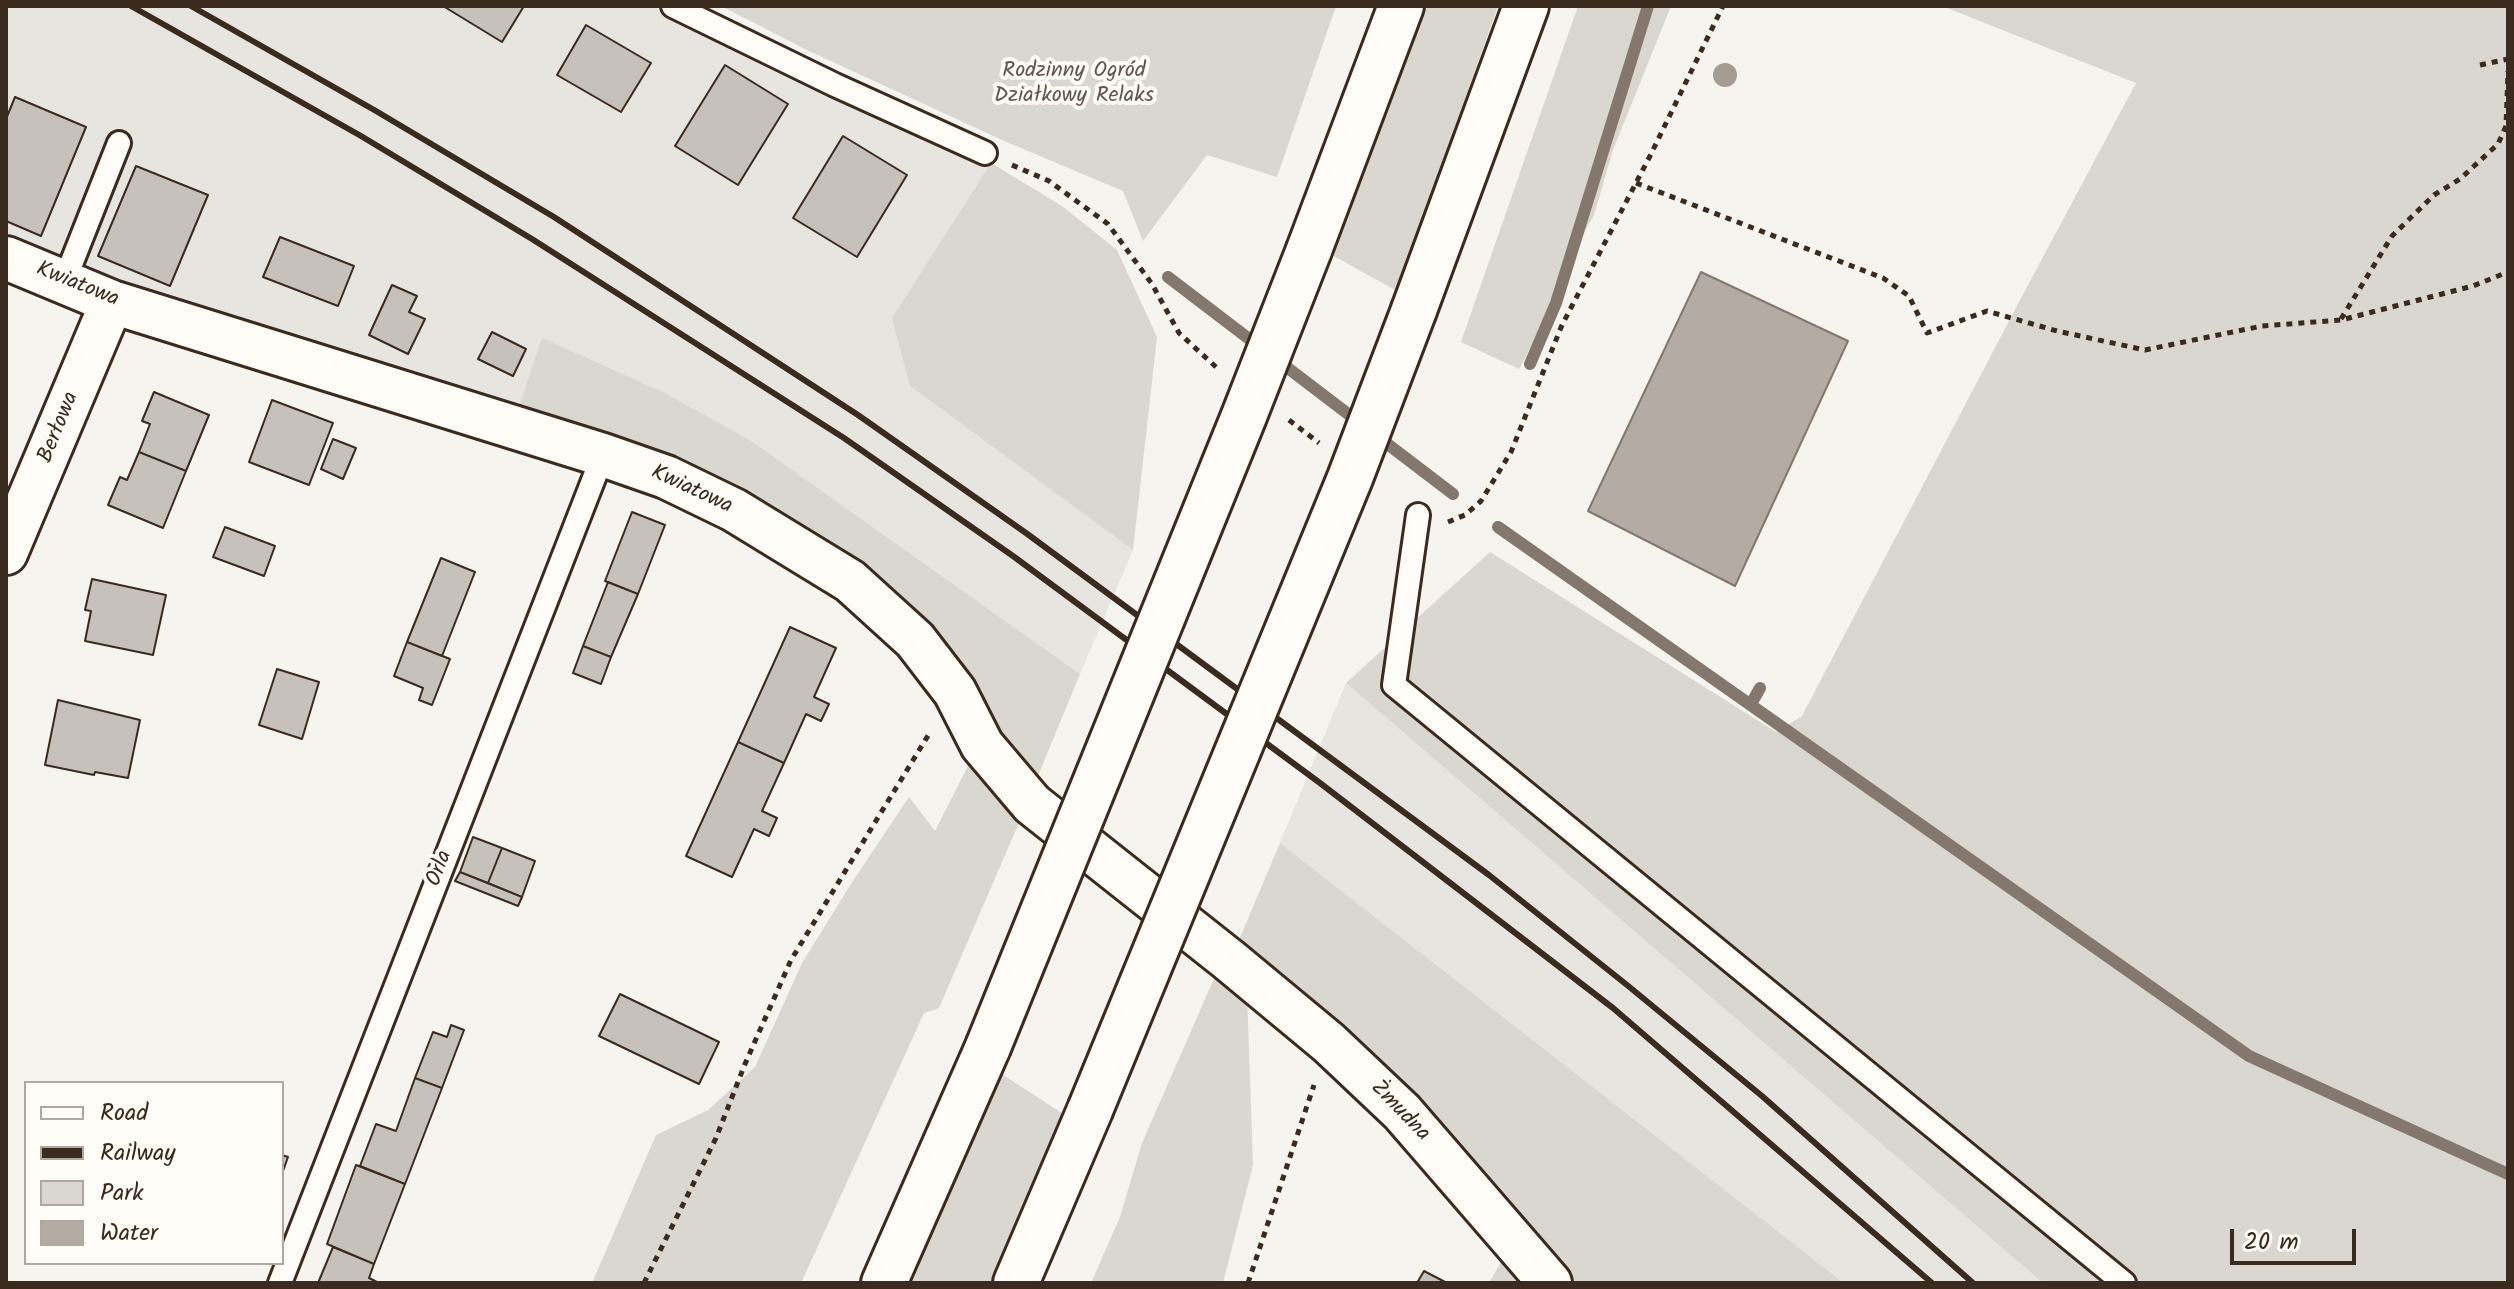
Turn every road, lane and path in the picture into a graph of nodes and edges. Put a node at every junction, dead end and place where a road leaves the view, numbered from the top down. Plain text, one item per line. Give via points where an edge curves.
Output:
1 (673, 6) edge
2 (1401, 6) edge
3 (1526, 6) edge
4 (1723, 6) edge
5 (2508, 59) edge
6 (2480, 65) dead end
7 (2508, 71) edge
8 (119, 143) dead end
9 (985, 153) dead end
10 (1636, 183) junction
11 (6, 258) edge
12 (2508, 272) edge
13 (64, 282) junction
14 (112, 302) junction
15 (2341, 320) junction
16 (1511, 452) dead end
17 (603, 455) junction
18 (1418, 515) dead end
19 (6, 553) edge
20 (955, 692) junction
21 (1229, 960) joint
22 (1329, 1043) junction
23 (280, 1283) edge
24 (644, 1283) edge
25 (884, 1283) edge
26 (1016, 1283) edge
27 (1248, 1283) edge
28 (1550, 1283) edge
29 (2124, 1283) edge

1 - 9 lane
2 - 25 highway, bridge via 1233,444 988,1047
3 - 26 highway, bridge via 1345,492
4 - 10 path
5 - 6 path
7 - 15 path via 2506,126 2498,144 2392,236
8 - 13 lane
10 - 15 path via 1883,278 1909,296 1927,333 1987,311 2145,350 2262,326
10 - 16 path via 1562,325
11 - 13 street, Kwiatowa
12 - 15 path
13 - 14 street, Kwiatowa
14 - 17 street, Kwiatowa
14 - 19 street, Berłowa
17 - 20 street, Kwiatowa via 666,477 734,510 850,581 915,640
17 - 23 lane, Orla
18 - 29 lane via 1394,685
20 - 21 street, Kwiatowa via 982,745 1032,804
20 - 24 path via 791,960 716,1138
21 - 22 street, Żmudna
22 - 27 path
22 - 28 street, Żmudna via 1402,1112

